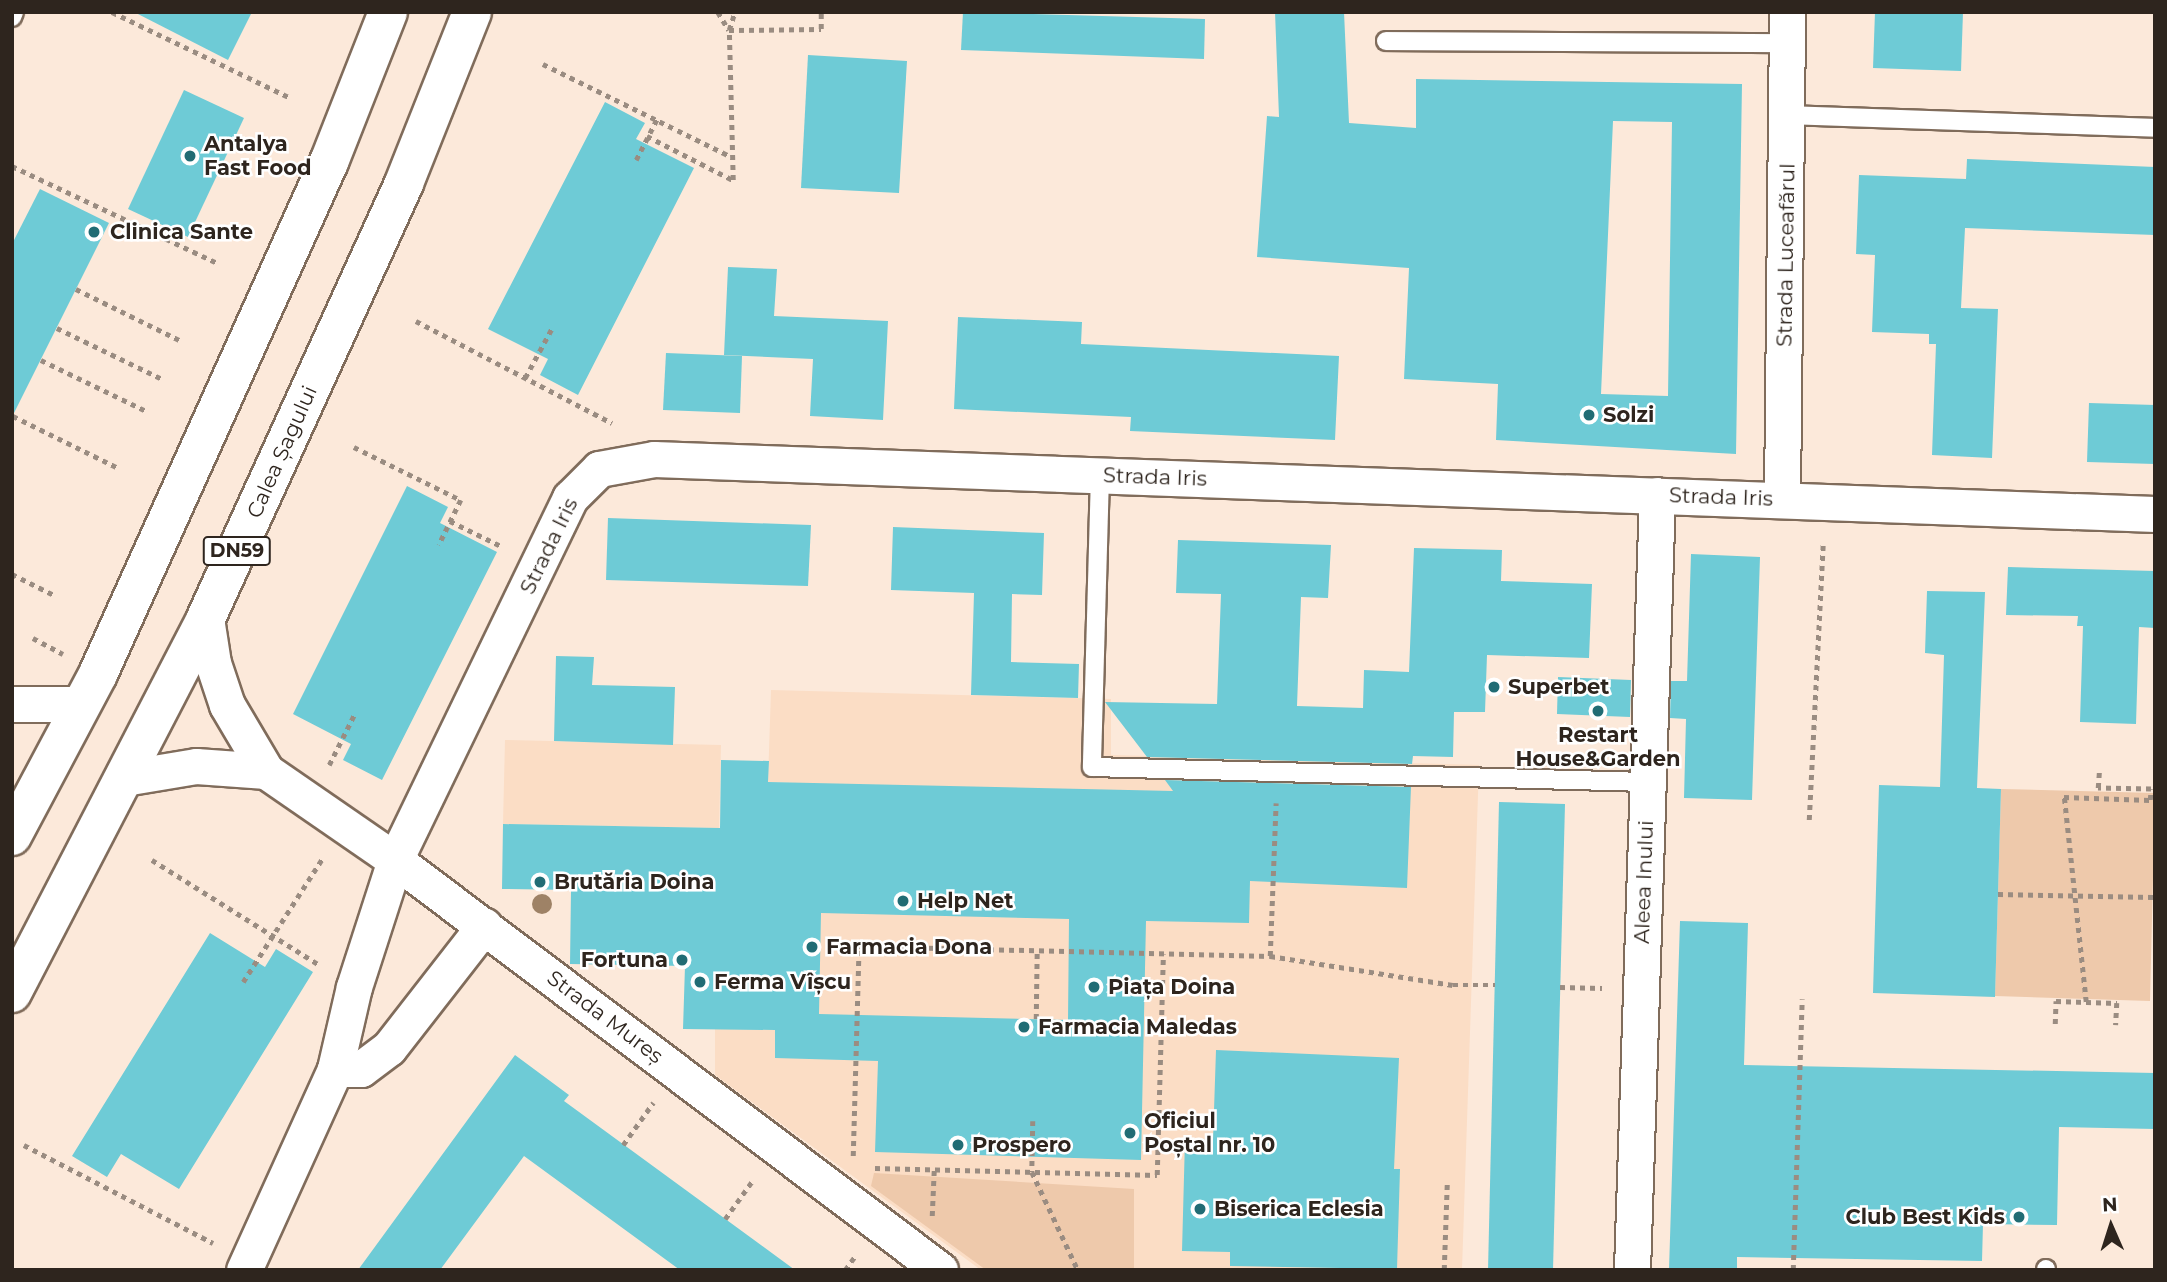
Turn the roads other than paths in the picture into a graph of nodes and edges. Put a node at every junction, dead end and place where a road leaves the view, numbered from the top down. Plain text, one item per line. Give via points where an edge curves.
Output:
1 (388, 12) edge
2 (472, 12) edge
3 (1787, 28) edge
4 (1386, 41) dead end
5 (1788, 115) junction
6 (2155, 128) edge
7 (1100, 475) junction
8 (1657, 495) junction
9 (1782, 498) junction
10 (2155, 514) edge
11 (206, 618) junction
12 (12, 704) edge
13 (82, 704) junction
14 (266, 771) junction
15 (124, 778) junction
16 (1647, 782) junction
17 (17, 811) edge
18 (395, 860) junction
19 (484, 926) junction
20 (12, 993) edge
21 (335, 1069) junction
22 (246, 1265) edge
23 (940, 1270) edge
24 (1632, 1270) edge

1 - 13 main road via 329,162
2 - 11 main road, Calea Șagului / DN59 via 404,183
3 - 4 lane
3 - 5 street, Strada Luceafărul
5 - 6 lane
5 - 9 street, Strada Luceafărul
7 - 8 street, Strada Iris
7 - 16 lane via 1092,767
7 - 18 street, Strada Iris via 654,459 598,469 582,482
8 - 9 street, Strada Iris
8 - 16 street, Aleea Inului
9 - 10 street, Strada Iris
11 - 14 street, Strada Mureș via 213,663 227,705
11 - 15 main road, Calea Șagului / DN59
12 - 13 street
13 - 17 main road
14 - 15 street via 196,766
14 - 18 street, Strada Mureș
15 - 20 main road, Calea Șagului / DN59
16 - 24 street, Aleea Inului
18 - 19 street, Strada Mureș
18 - 21 street, Strada Iris via 354,987
19 - 21 street via 388,1048 361,1069
19 - 23 street, Strada Mureș
21 - 22 street, Strada Iris

